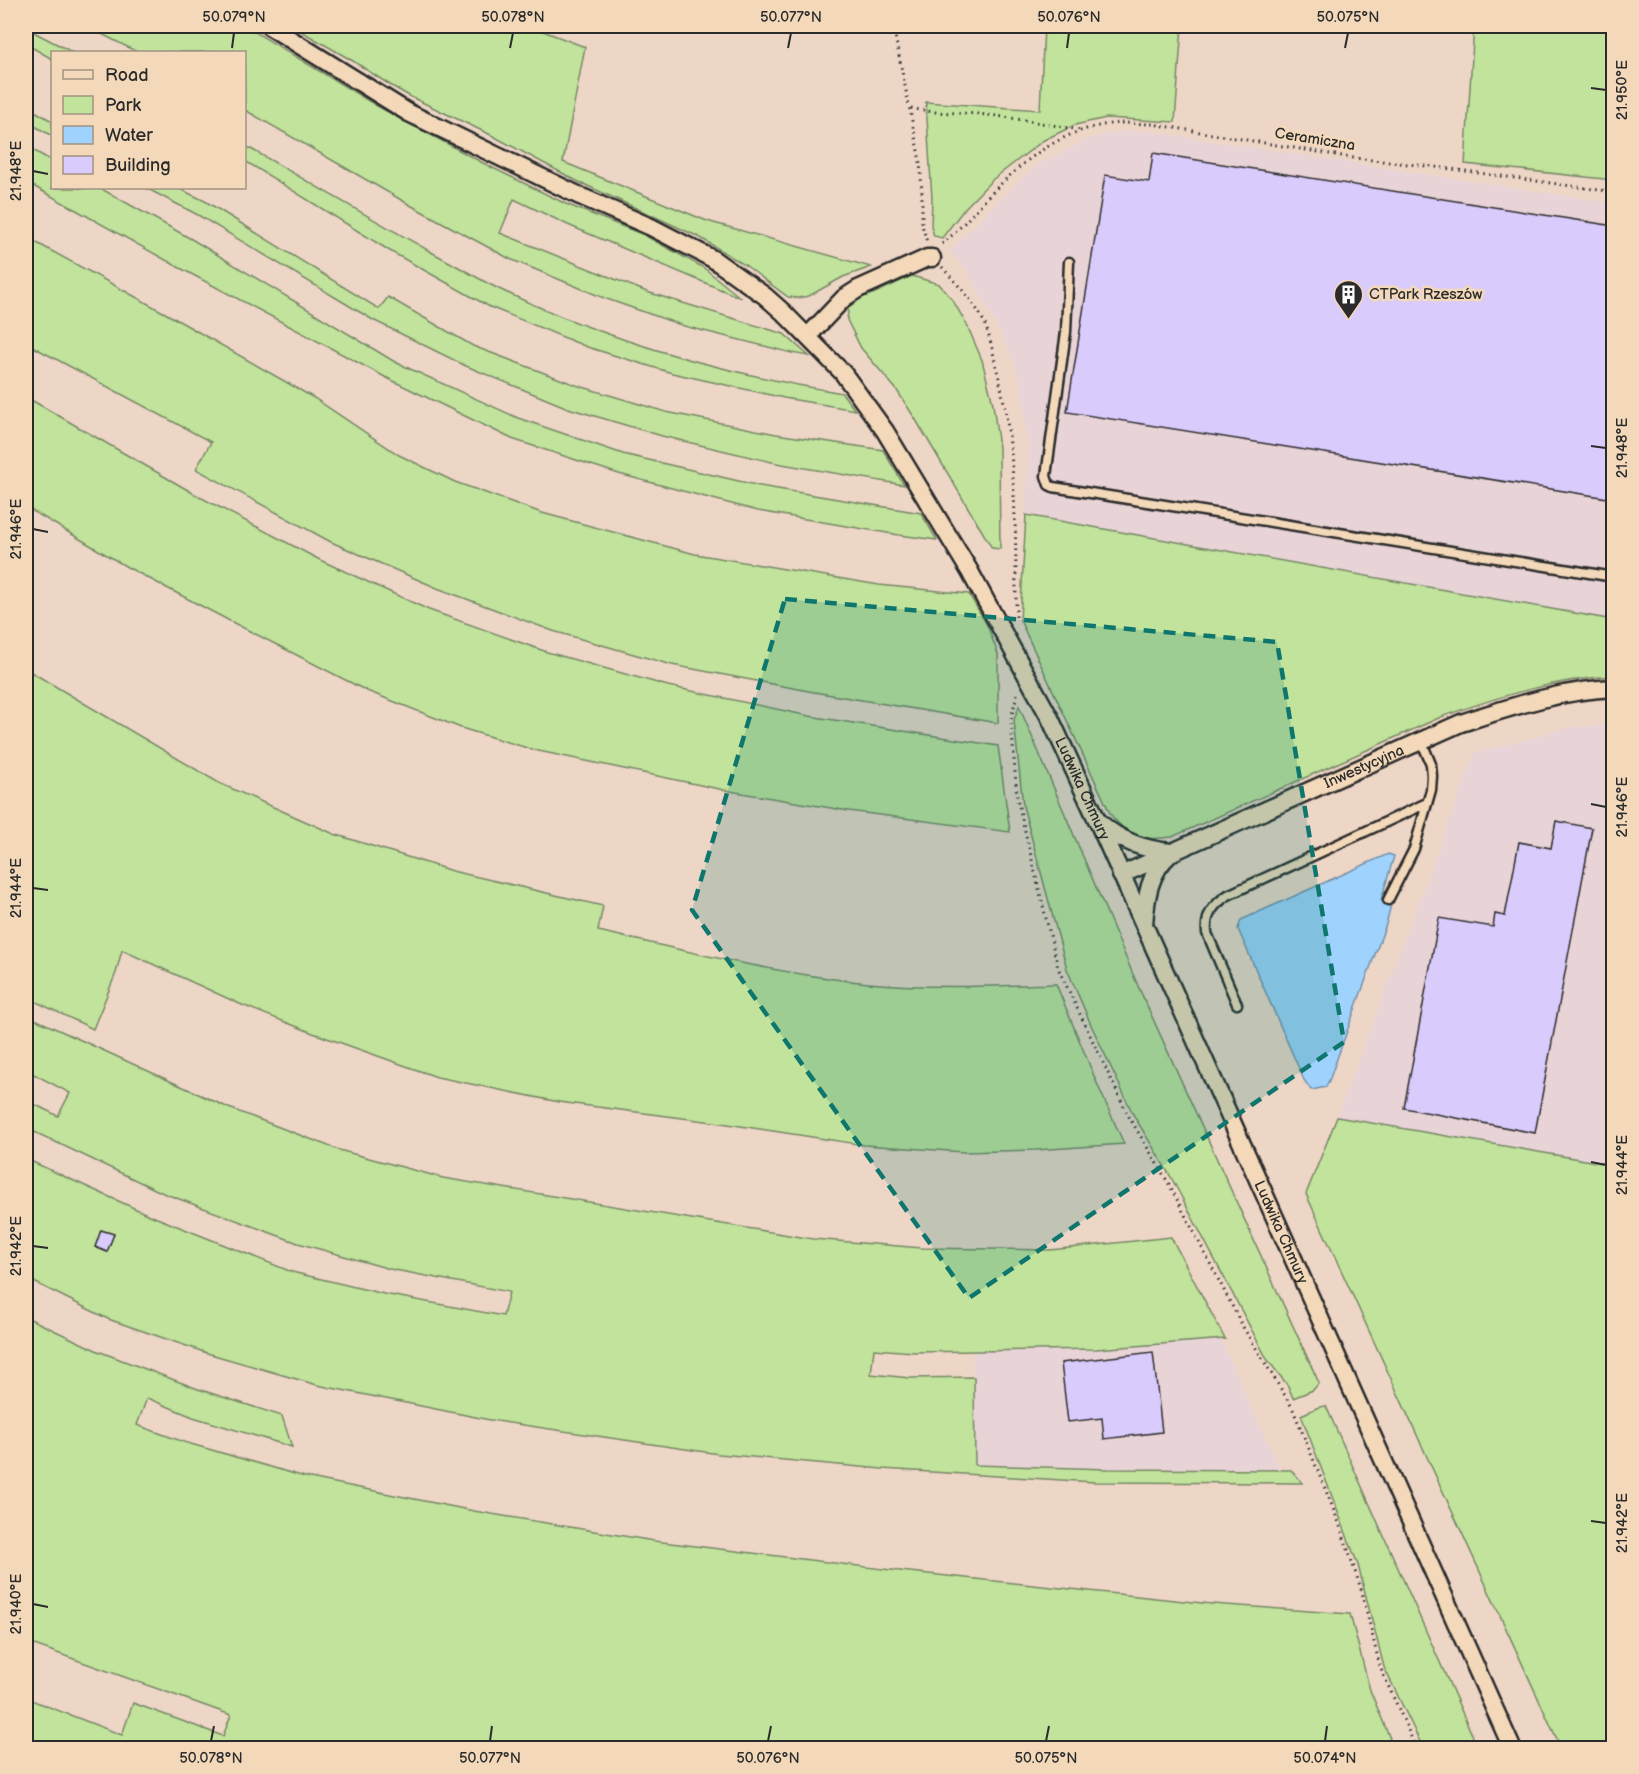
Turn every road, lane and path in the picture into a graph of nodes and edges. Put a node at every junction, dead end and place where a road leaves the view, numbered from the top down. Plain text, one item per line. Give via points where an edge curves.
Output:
1 (269, 26) edge
2 (893, 26) edge
3 (910, 108) junction
4 (1082, 130) junction
5 (1614, 192) edge
6 (932, 258) junction
7 (1069, 262) dead end
8 (808, 336) junction
9 (1614, 578) edge
10 (1016, 621) dead end
11 (1024, 670) junction
12 (1614, 688) edge
13 (1421, 740) junction
14 (1427, 803) junction
15 (1098, 822) junction
16 (1173, 852) junction
17 (1121, 875) junction
18 (1388, 900) dead end
19 (1144, 925) junction
20 (1238, 1004) dead end
21 (1416, 1749) edge
22 (1512, 1749) edge

1 - 8 street, Ludwika Chmury via 409,113 713,259 765,296
2 - 3 path
3 - 4 path via 929,113 1022,119
3 - 6 path via 920,161 922,225
4 - 5 path, Ceramiczna via 1120,123 1153,124 1354,158
4 - 6 path, Ceramiczna via 1048,145 1022,164
6 - 8 street via 858,289 834,307
6 - 10 path via 956,282 982,318 1001,385 1016,516
7 - 9 lane via 1066,332 1046,476 1053,487
8 - 11 street, Ludwika Chmury via 843,373 885,431
11 - 15 street, Ludwika Chmury
11 - 21 path via 1011,719 1017,798 1058,968 1128,1115 1169,1184 1243,1327 1292,1407 1339,1523 1362,1592 1380,1667
12 - 13 street, Inwestycyjna via 1514,705
13 - 14 lane via 1431,764
13 - 16 street, Inwestycyjna
14 - 18 lane via 1414,849
14 - 20 lane via 1228,895 1213,907 1207,933
15 - 16 street via 1137,845
15 - 17 street, Ludwika Chmury
16 - 17 street, Inwestycyjna
16 - 19 street via 1153,877
17 - 19 street, Ludwika Chmury
19 - 22 street, Ludwika Chmury

